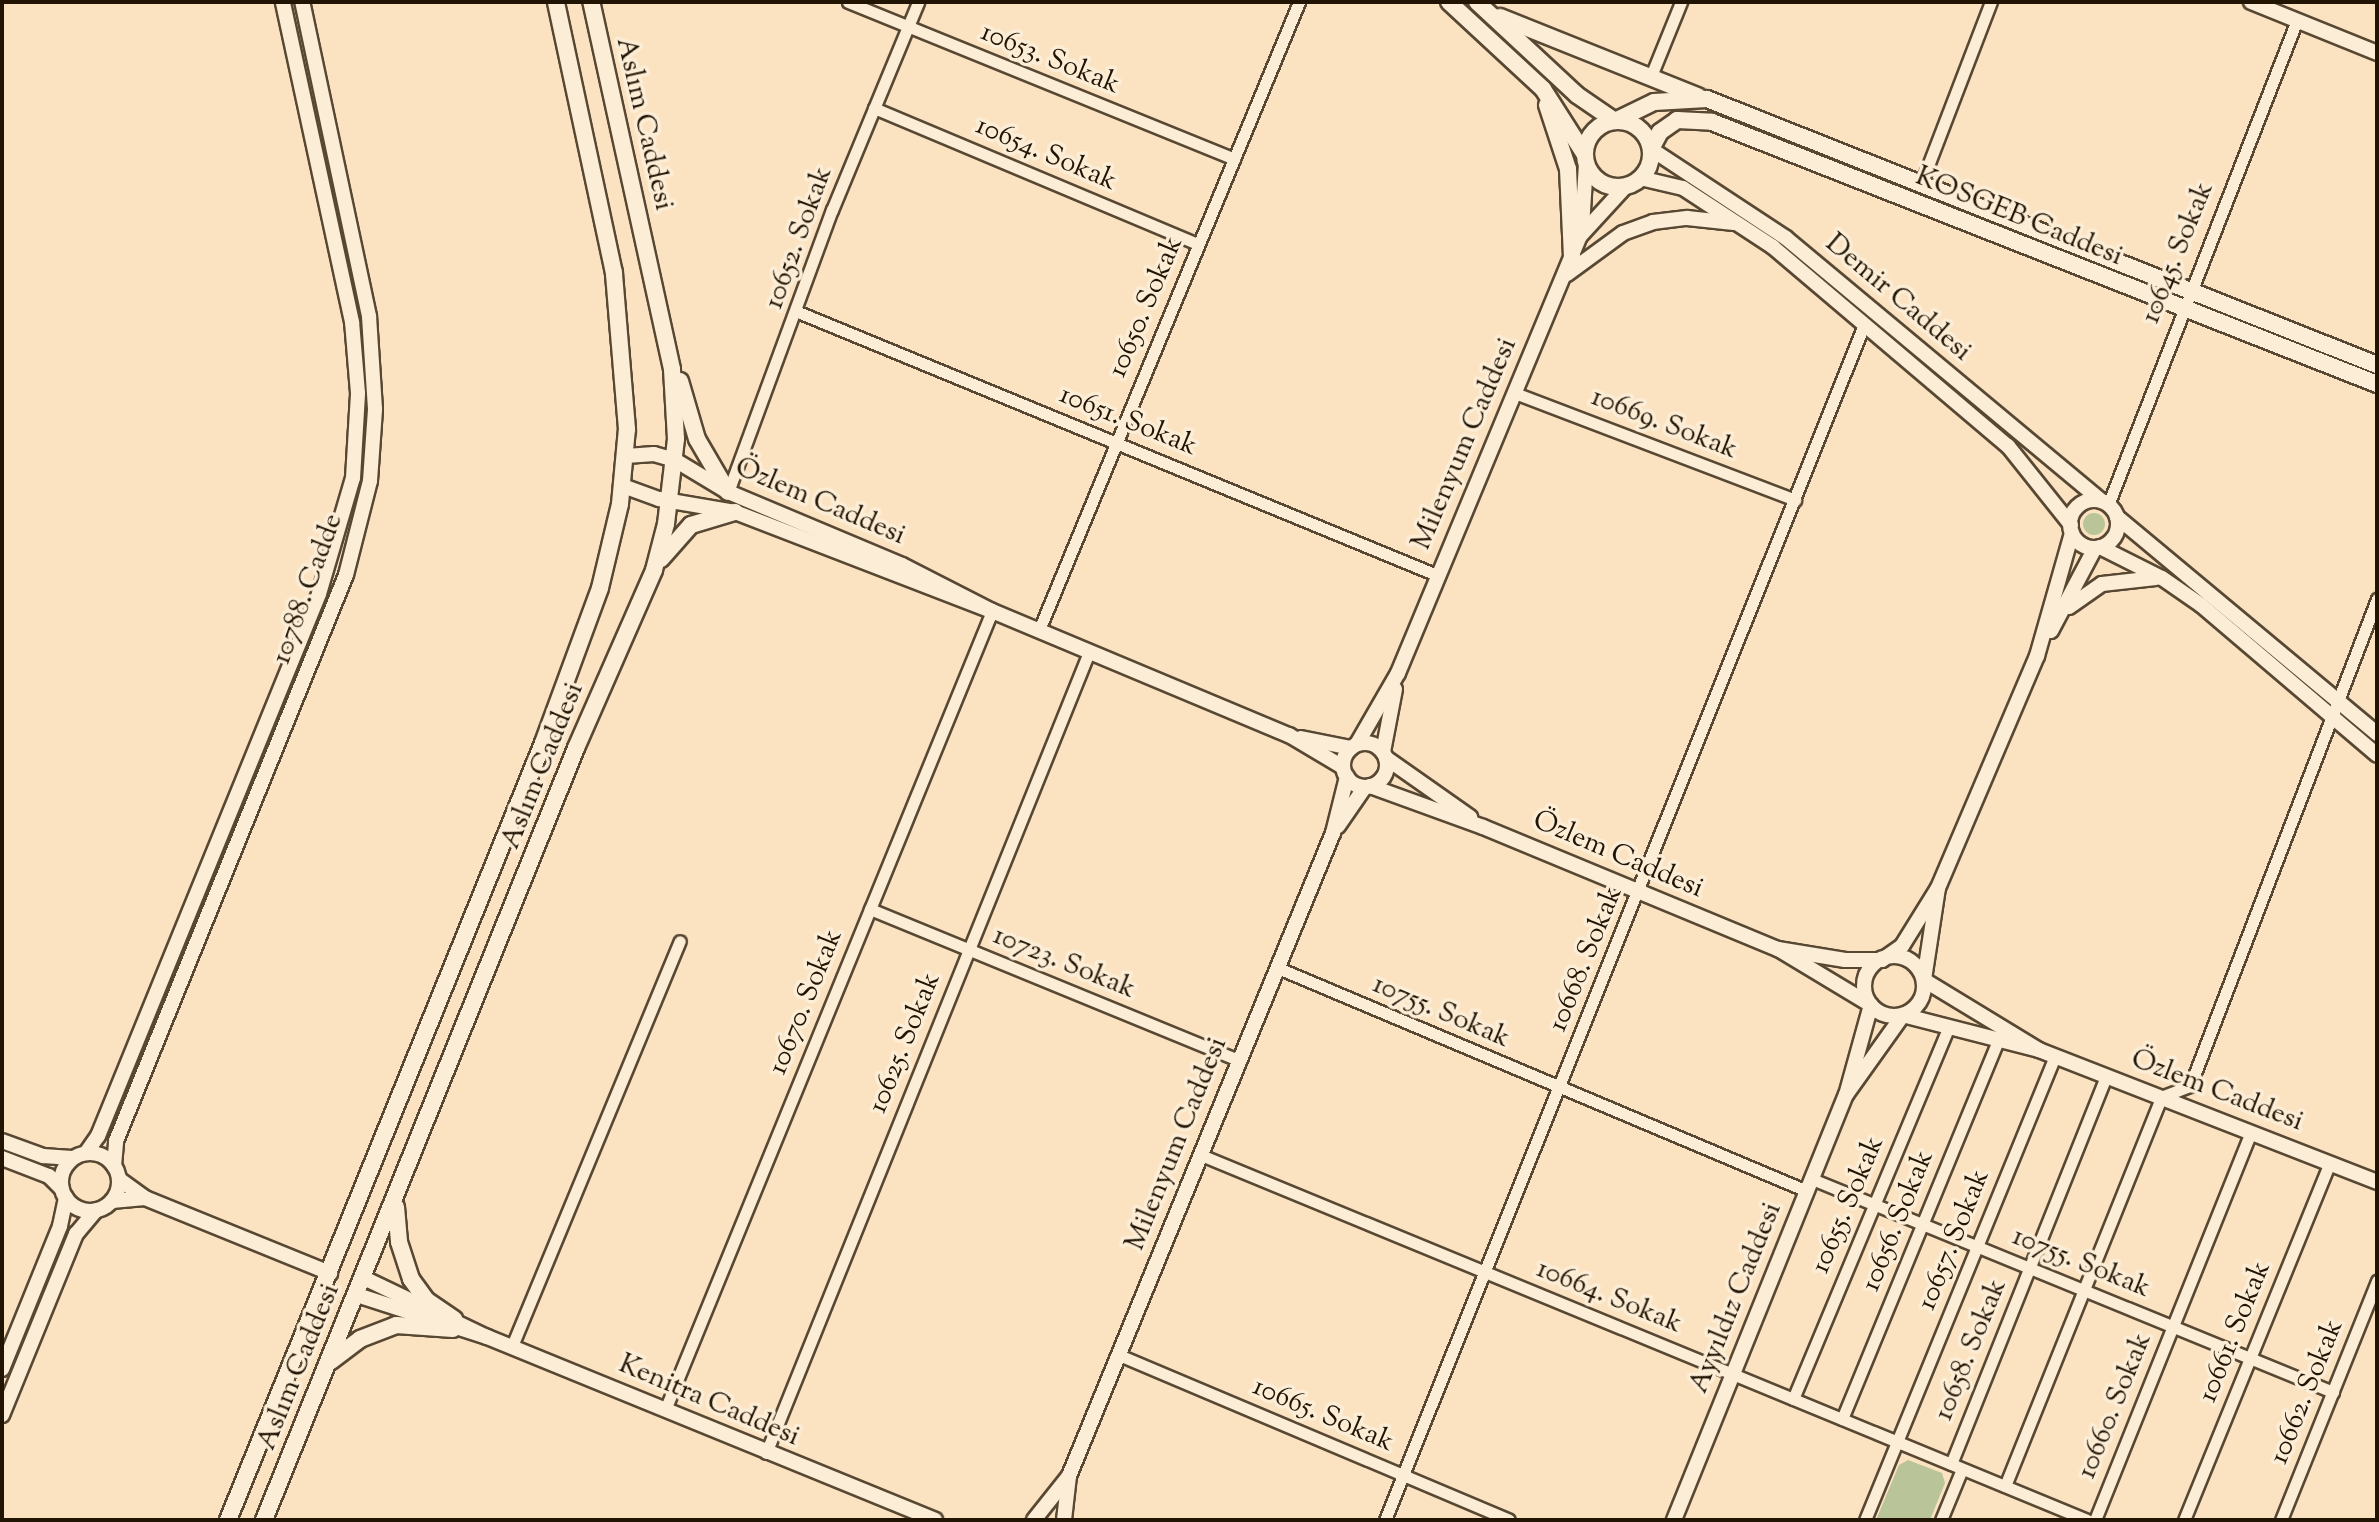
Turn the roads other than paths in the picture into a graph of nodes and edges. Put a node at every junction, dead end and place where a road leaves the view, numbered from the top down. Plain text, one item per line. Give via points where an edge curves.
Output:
1 (283, 2) edge
2 (302, 2) edge
3 (556, 2) edge
4 (591, 2) edge
5 (848, 2) edge
6 (918, 2) edge
7 (1299, 2) edge
8 (1449, 2) edge
9 (1681, 2) edge
10 (1991, 2) edge
11 (2251, 2) edge
12 (1484, 8) edge
13 (2297, 20) junction
14 (908, 27) junction
15 (2377, 53) edge
16 (1651, 76) junction
17 (1534, 78) junction
18 (1707, 99) junction
19 (874, 108) junction
20 (1615, 121) junction
21 (1651, 149) junction
22 (1234, 159) junction
23 (1586, 159) junction
24 (1633, 182) junction
25 (1921, 184) junction
26 (1741, 224) junction
27 (1580, 236) junction
28 (1198, 244) junction
29 (1572, 256) junction
30 (1563, 277) junction
31 (2188, 291) junction
32 (2181, 309) junction
33 (798, 312) junction
34 (1864, 325) junction
35 (667, 348) junction
36 (2377, 365) edge
37 (2377, 384) edge
38 (1515, 393) junction
39 (1116, 442) junction
40 (626, 456) junction
41 (675, 460) junction
42 (623, 486) junction
43 (728, 492) junction
44 (1795, 500) junction
45 (670, 501) junction
46 (2109, 508) junction
47 (735, 512) junction
48 (2072, 529) junction
49 (2097, 547) junction
50 (654, 570) junction
51 (1439, 576) junction
52 (2162, 578) junction
53 (2377, 599) edge
54 (992, 611) junction
55 (2061, 616) junction
56 (1039, 630) junction
57 (1089, 652) junction
58 (2037, 656) junction
59 (1398, 673) junction
60 (2336, 701) junction
61 (2331, 716) junction
62 (2377, 734) edge
63 (1289, 735) junction
64 (1354, 746) junction
65 (1384, 755) junction
66 (2377, 755) edge
67 (1345, 772) junction
68 (1367, 786) junction
69 (1483, 827) junction
70 (1333, 833) junction
71 (1938, 888) junction
72 (1640, 892) junction
73 (870, 909) junction
74 (680, 941) dead end
75 (1778, 949) junction
76 (969, 950) junction
77 (1882, 960) junction
78 (1278, 968) junction
79 (1924, 980) junction
80 (1871, 1005) junction
81 (1903, 1015) junction
82 (1948, 1029) junction
83 (1998, 1041) junction
84 (2039, 1050) junction
85 (2055, 1056) junction
86 (1240, 1061) junction
87 (2106, 1076) junction
88 (1560, 1088) junction
89 (1846, 1095) junction
90 (2161, 1097) junction
91 (2251, 1132) junction
92 (2, 1141) edge
93 (1201, 1155) junction
94 (79, 1156) junction
95 (2, 1158) edge
96 (2330, 1163) junction
97 (116, 1172) junction
98 (2377, 1182) edge
99 (1809, 1185) junction
100 (64, 1193) junction
101 (145, 1198) junction
102 (396, 1199) junction
103 (112, 1201) junction
104 (1874, 1204) junction
105 (96, 1210) junction
106 (1922, 1224) junction
107 (1977, 1246) junction
108 (2029, 1268) junction
109 (1485, 1272) junction
110 (330, 1273) junction
111 (364, 1278) junction
112 (2377, 1281) edge
113 (2084, 1290) junction
114 (357, 1295) junction
115 (454, 1324) junction
116 (2173, 1326) junction
117 (512, 1346) junction
118 (1119, 1355) junction
119 (2250, 1358) junction
120 (330, 1362) junction
121 (2, 1369) edge
122 (1733, 1374) junction
123 (2333, 1392) junction
124 (1793, 1399) junction
125 (665, 1410) junction
126 (2, 1415) edge
127 (1842, 1419) junction
128 (1897, 1442) junction
129 (766, 1453) junction
130 (1956, 1466) junction
131 (1403, 1475) junction
132 (1069, 1476) junction
133 (2005, 1486) junction
134 (916, 1517) edge
135 (228, 1520) edge
136 (264, 1520) edge
137 (935, 1520) edge
138 (1034, 1520) edge
139 (1064, 1520) edge
140 (1385, 1520) edge
141 (1509, 1520) edge
142 (1674, 1520) edge
143 (1865, 1520) edge
144 (1941, 1520) edge
145 (2087, 1520) edge
146 (2095, 1520) edge
147 (2184, 1520) edge
148 (2281, 1520) edge

1 - 94 street, 10788. Cadde via 352,322 358,393 353,478 319,594 98,1136
2 - 97 street, 10788. Cadde via 369,316 375,409 370,481 346,575 116,1141
3 - 40 main road, Aslım Caddesi via 614,273
4 - 35 main road, Aslım Caddesi
5 - 14 street, 10653. Sokak
6 - 14 street, 10652. Sokak
7 - 22 street, 10650. Sokak
8 - 17 main road
9 - 16 street
10 - 25 street
11 - 13 street
12 - 16 main road, KOSGEB Caddesi
12 - 20 main road, KOSGEB Caddesi via 1577,95
13 - 15 street
13 - 31 street, 10645. Sokak
14 - 19 street, 10652. Sokak
14 - 22 street, 10653. Sokak
16 - 18 main road, KOSGEB Caddesi
17 - 23 main road
17 - 29 main road via 1568,169
18 - 20 main road, KOSGEB Caddesi via 1654,102
18 - 25 main road, KOSGEB Caddesi
19 - 28 street, 10654. Sokak
19 - 33 street, 10652. Sokak
20 - 21 main road via 1639,128
20 - 23 main road via 1593,132
21 - 24 main road
21 - 32 main road, KOSGEB Caddesi via 1660,132 1677,120 1712,122
21 - 46 street, Demir Caddesi via 1786,238
22 - 28 street, 10650. Sokak
23 - 24 main road via 1601,182
23 - 27 street, Milenyum Caddesi
24 - 26 street, Demir Caddesi via 1683,188
24 - 27 street, Milenyum Caddesi
25 - 31 main road, KOSGEB Caddesi
26 - 30 street via 1687,218 1653,222 1610,241
26 - 34 street, Demir Caddesi
27 - 29 street, Milenyum Caddesi
28 - 39 street, 10650. Sokak
29 - 30 street, Milenyum Caddesi
30 - 38 street, Milenyum Caddesi
31 - 32 street, 10645. Sokak
31 - 36 main road, KOSGEB Caddesi
32 - 37 main road, KOSGEB Caddesi
32 - 46 street, 10645. Sokak
33 - 39 street, 10651. Sokak
33 - 43 street, 10652. Sokak
34 - 44 street, 10668. Sokak
34 - 48 street, Demir Caddesi via 2008,446
35 - 41 main road, Aslım Caddesi via 675,403
35 - 43 main road via 697,439
38 - 44 street, 10669. Sokak
38 - 51 street, Milenyum Caddesi
39 - 51 street, 10651. Sokak
39 - 56 street, 10650. Sokak
40 - 41 street, Özlem Caddesi via 654,454
40 - 42 main road, Aslım Caddesi
41 - 43 street, Özlem Caddesi
41 - 45 main road, Aslım Caddesi
42 - 45 street, Özlem Caddesi
42 - 110 main road, Aslım Caddesi via 600,588 543,743
43 - 54 street, Özlem Caddesi via 902,565
44 - 72 street, 10668. Sokak
45 - 47 street, Özlem Caddesi
45 - 50 main road, Aslım Caddesi
46 - 48 street via 2080,505
46 - 49 street via 2116,534
46 - 60 street, Demir Caddesi
47 - 50 main road via 691,525
47 - 54 street, Özlem Caddesi
48 - 49 street via 2080,543
48 - 58 street
49 - 52 street
49 - 55 street
50 - 102 main road, Aslım Caddesi via 576,748
51 - 59 street, Milenyum Caddesi
52 - 55 street via 2102,584
52 - 61 street
53 - 60 street
54 - 56 street, Özlem Caddesi
54 - 73 street, 10670. Sokak
55 - 58 street
56 - 57 street, Özlem Caddesi
57 - 63 street, Özlem Caddesi
57 - 76 street, 10625. Sokak
58 - 71 street
59 - 64 street
59 - 65 street
60 - 61 street
60 - 62 street, Demir Caddesi
61 - 66 street
61 - 90 street via 2190,1086
63 - 64 street, Özlem Caddesi
63 - 67 street, Özlem Caddesi
64 - 65 street via 1371,744
64 - 67 street
65 - 68 street via 1382,779
65 - 69 street, Özlem Caddesi
67 - 68 street
67 - 70 street
68 - 69 street, Özlem Caddesi
68 - 70 street
69 - 72 street, Özlem Caddesi
70 - 78 street, Milenyum Caddesi
71 - 77 street via 1902,946
71 - 79 street
72 - 75 street, Özlem Caddesi
72 - 88 street, 10668. Sokak
73 - 76 street, 10723. Sokak
73 - 125 street, 10670. Sokak
74 - 117 street
75 - 77 street, Özlem Caddesi
75 - 80 street, Özlem Caddesi
76 - 86 street, 10723. Sokak
76 - 129 street, 10625. Sokak
77 - 79 street via 1908,960
77 - 80 street via 1865,980
78 - 86 street, Milenyum Caddesi
78 - 88 street, 10755. Sokak
79 - 81 street via 1922,998
79 - 84 street, Özlem Caddesi
80 - 81 street via 1886,1015
80 - 89 street, Ayyıldız Caddesi
81 - 82 street, Özlem Caddesi
81 - 89 street, Ayyıldız Caddesi
82 - 83 street, Özlem Caddesi
82 - 104 street, 10655. Sokak
83 - 84 street, Özlem Caddesi
83 - 106 street, 10656. Sokak
84 - 85 street, Özlem Caddesi
85 - 87 street, Özlem Caddesi
85 - 107 street, 10657. Sokak
86 - 93 street, Milenyum Caddesi
87 - 90 street, Özlem Caddesi
87 - 108 street, 10658. Sokak
88 - 99 street, 10755. Sokak
88 - 109 street, 10668. Sokak
89 - 99 street, Ayyıldız Caddesi
90 - 91 street, Özlem Caddesi
90 - 113 street
91 - 96 street, Özlem Caddesi
91 - 116 street, 10660. Sokak
92 - 94 street via 43,1156
93 - 109 street, 10664. Sokak
93 - 118 street, Milenyum Caddesi
94 - 97 street via 100,1154
94 - 100 street via 63,1170
95 - 100 street via 49,1176
96 - 98 street, Özlem Caddesi
96 - 119 street, 10661. Sokak
97 - 101 street
97 - 103 street
99 - 104 street, 10755. Sokak
99 - 122 street, Ayyıldız Caddesi
100 - 105 street via 81,1209
100 - 121 street via 60,1226
101 - 103 street
101 - 110 street
102 - 111 main road, Aslım Caddesi
102 - 115 main road via 397,1231 411,1279
103 - 105 street
104 - 106 street, 10755. Sokak
104 - 124 street, 10655. Sokak
105 - 126 street via 76,1234
106 - 107 street, 10755. Sokak
106 - 127 street, 10656. Sokak
107 - 108 street, 10755. Sokak
107 - 128 street, 10657. Sokak
108 - 113 street, 10755. Sokak
108 - 130 street, 10658. Sokak
109 - 122 street, 10664. Sokak
109 - 131 street, 10668. Sokak
110 - 135 main road, Aslım Caddesi
111 - 114 main road, Aslım Caddesi
111 - 115 street, Kenitra Caddesi
112 - 123 street, 10662. Sokak
113 - 116 street, 10755. Sokak
113 - 133 street
114 - 115 street, Kenitra Caddesi
114 - 120 main road, Aslım Caddesi
115 - 117 street, Kenitra Caddesi
115 - 120 main road via 396,1325 360,1339
116 - 119 street, 10755. Sokak
116 - 146 street, 10660. Sokak
117 - 125 street, Kenitra Caddesi
118 - 131 street, 10665. Sokak
118 - 132 street, Milenyum Caddesi
119 - 123 street, 10755. Sokak
119 - 147 street, 10661. Sokak
120 - 136 main road, Aslım Caddesi
122 - 124 street, 10664. Sokak
122 - 142 street, Ayyıldız Caddesi
123 - 148 street, 10662. Sokak
124 - 127 street, 10664. Sokak
125 - 129 street, Kenitra Caddesi
127 - 128 street, 10664. Sokak
128 - 130 street, 10664. Sokak
128 - 143 street, 10657. Sokak
129 - 134 street, Kenitra Caddesi
130 - 133 street, 10664. Sokak
130 - 144 street, 10658. Sokak
131 - 140 street, 10668. Sokak
131 - 141 street, 10665. Sokak
132 - 138 street
132 - 139 street
133 - 145 street, 10664. Sokak
134 - 137 street, Kenitra Caddesi

